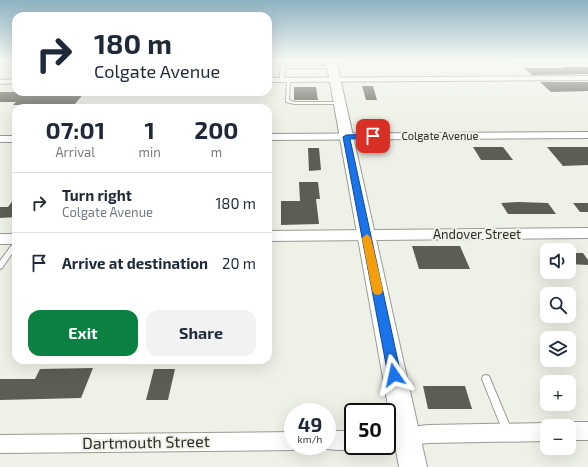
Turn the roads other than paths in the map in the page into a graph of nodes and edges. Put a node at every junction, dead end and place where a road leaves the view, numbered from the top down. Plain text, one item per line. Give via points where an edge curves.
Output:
1 (285, 82) edge
2 (336, 82) edge
3 (340, 103) junction
4 (588, 135) edge
5 (272, 137) edge
6 (346, 137) junction
7 (12, 139) edge
8 (0, 140) edge
9 (588, 233) edge
10 (366, 234) junction
11 (272, 236) edge
12 (0, 239) edge
13 (12, 242) edge
14 (12, 246) edge
15 (0, 266) edge
16 (486, 379) dead end
17 (576, 431) edge
18 (588, 431) edge
19 (508, 432) junction
20 (540, 432) edge
21 (408, 437) junction
22 (396, 438) edge
23 (284, 441) edge
24 (0, 444) edge
25 (413, 467) edge

1 - 3 lane via 287,100 294,103
2 - 3 main road
3 - 6 main road
4 - 6 street, Colgate Avenue
5 - 6 street, Colgate Avenue
6 - 10 main road
7 - 8 street
9 - 10 street, Andover Street
10 - 11 street, Andover Street
10 - 21 main road
12 - 13 street
14 - 15 lane
16 - 19 lane
17 - 18 street
19 - 20 street
19 - 21 street
21 - 22 street
21 - 25 main road
23 - 24 street, Dartmouth Street

